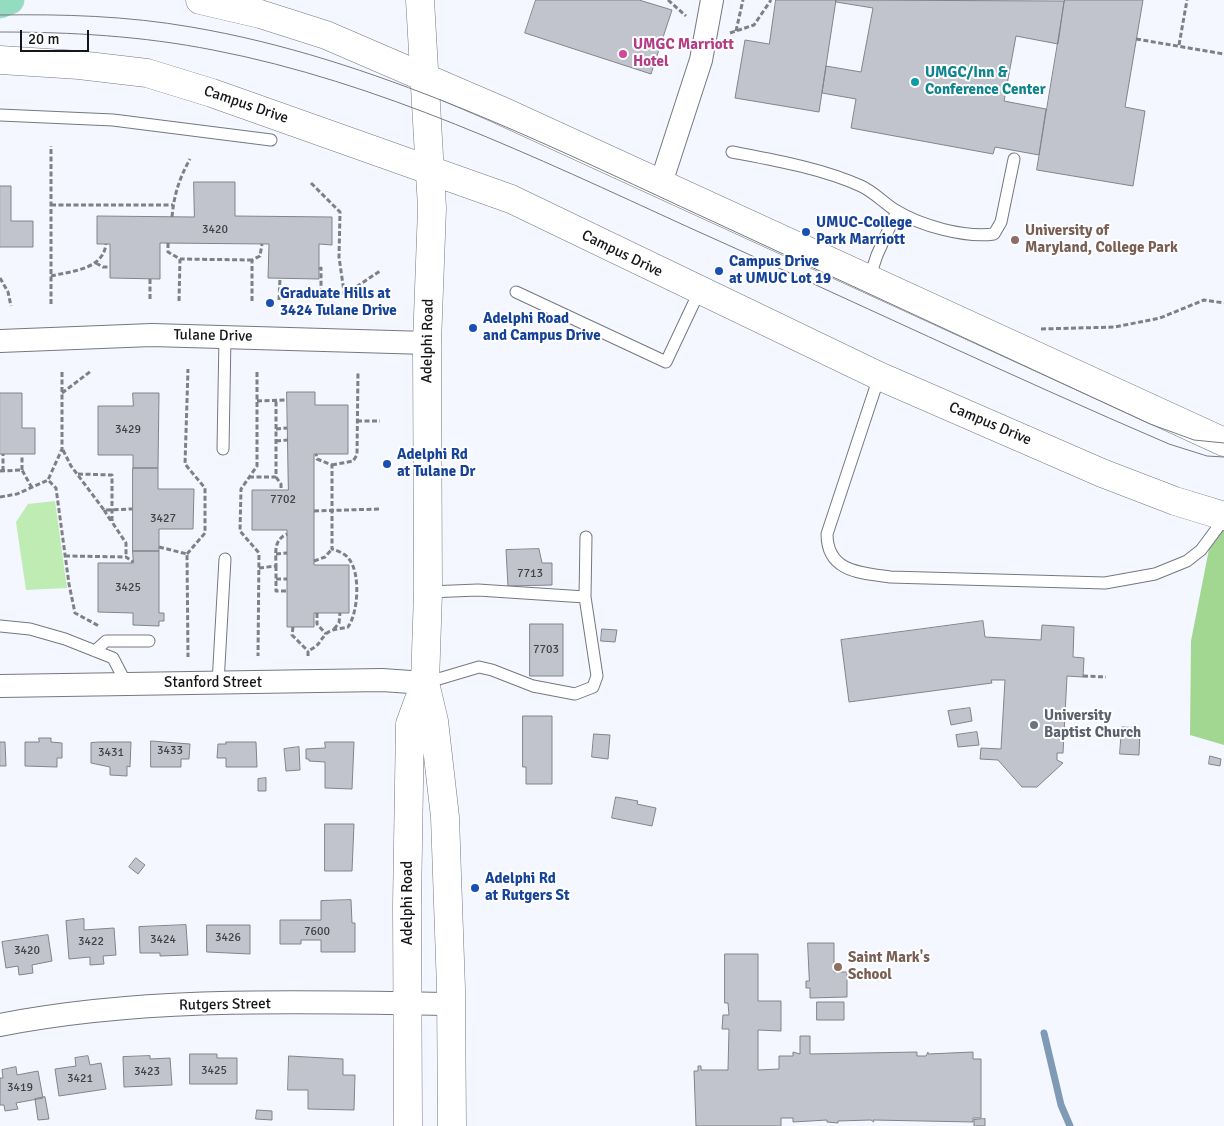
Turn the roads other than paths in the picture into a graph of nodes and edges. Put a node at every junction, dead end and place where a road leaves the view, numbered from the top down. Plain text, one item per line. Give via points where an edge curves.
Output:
1 (10, 0) edge
2 (200, 0) edge
3 (420, 0) edge
4 (712, 0) edge
5 (0, 4) edge
6 (0, 60) edge
7 (424, 77) junction
8 (0, 115) edge
9 (271, 140) dead end
10 (732, 152) dead end
11 (1014, 159) dead end
12 (430, 170) junction
13 (661, 183) junction
14 (896, 211) junction
15 (868, 280) junction
16 (516, 292) dead end
17 (699, 292) junction
18 (225, 336) junction
19 (0, 341) edge
20 (427, 343) junction
21 (880, 376) junction
22 (1224, 442) edge
23 (223, 449) dead end
24 (1224, 517) edge
25 (586, 537) dead end
26 (225, 559) dead end
27 (428, 592) junction
28 (585, 596) junction
29 (0, 626) edge
30 (150, 641) dead end
31 (95, 651) junction
32 (425, 682) junction
33 (126, 683) junction
34 (218, 683) junction
35 (0, 686) edge
36 (408, 1003) junction
37 (451, 1004) junction
38 (0, 1025) edge
39 (408, 1126) edge
40 (452, 1126) edge

1 - 5 main road
2 - 7 main road via 260,14 326,35
3 - 7 main road, Adelphi Road
4 - 13 street via 701,60
6 - 12 main road, Campus Drive via 79,64 146,73
7 - 12 main road, Adelphi Road
7 - 13 main road
8 - 9 lane via 113,120
10 - 14 lane via 862,186
11 - 14 lane via 1001,222 994,234 977,236 945,230
12 - 17 main road, Campus Drive via 511,199
12 - 20 main road, Adelphi Road via 432,208
13 - 15 main road
14 - 15 lane
15 - 22 main road
16 - 17 lane via 666,362
17 - 21 main road, Campus Drive
18 - 19 street, Tulane Drive via 152,335
18 - 20 street, Tulane Drive
18 - 23 lane
20 - 27 main road, Adelphi Road
21 - 24 main road, Campus Drive via 1102,473
21 - 24 lane via 827,534 827,548 833,559 845,568 890,577 1105,583 1155,574 1187,561 1201,550
25 - 28 lane
26 - 34 lane
27 - 28 lane via 478,590
27 - 32 main road, Adelphi Road
28 - 32 lane via 597,676 593,687 575,694 533,686 479,667
29 - 31 lane via 30,629
30 - 31 lane via 106,641
31 - 33 lane via 113,658
32 - 34 street, Stanford Street
32 - 36 main road, Adelphi Road via 410,724
32 - 37 main road, Adelphi Road via 434,721 445,817
33 - 34 street, Stanford Street
33 - 35 street, Stanford Street
36 - 37 street, Rutgers Street
36 - 38 street, Rutgers Street via 223,1003 91,1010
36 - 39 main road, Adelphi Road
37 - 40 main road, Adelphi Road

